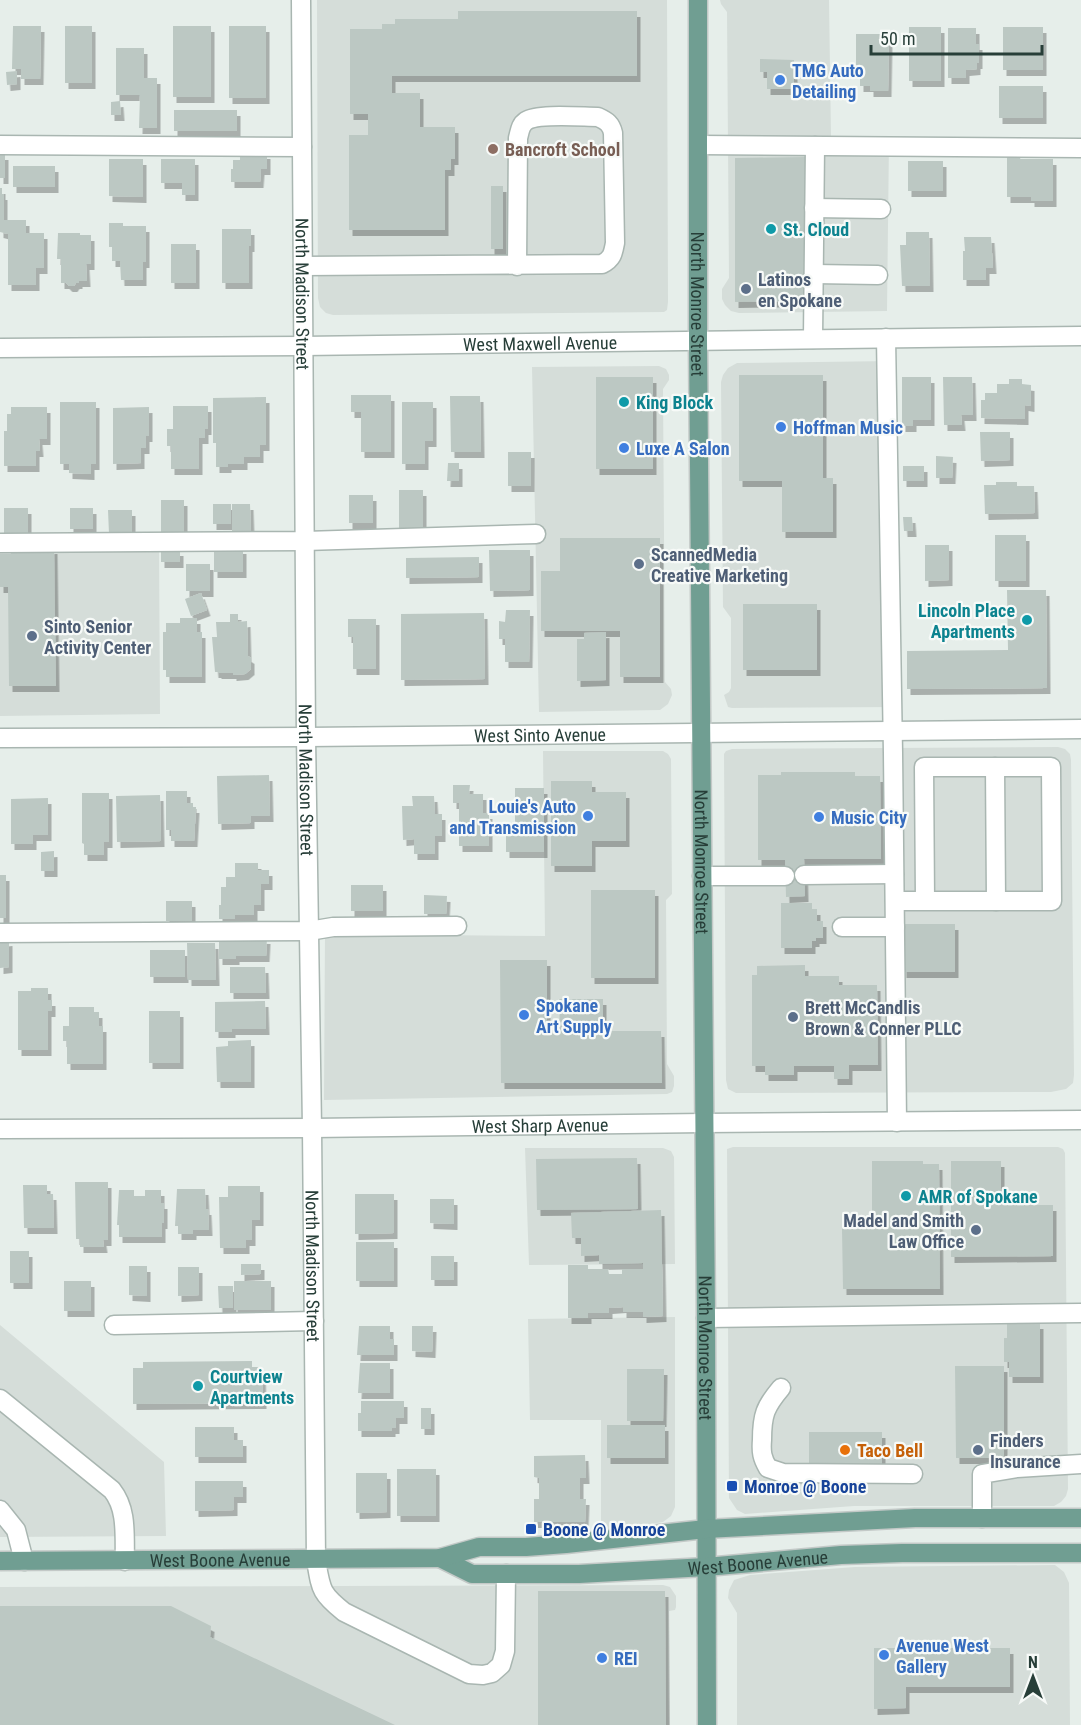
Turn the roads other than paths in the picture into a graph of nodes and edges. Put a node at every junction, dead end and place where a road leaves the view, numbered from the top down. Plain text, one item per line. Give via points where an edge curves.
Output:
1 (301, 0) edge
2 (698, 0) edge
3 (0, 145) edge
4 (699, 145) junction
5 (815, 146) junction
6 (302, 147) junction
7 (1081, 148) edge
8 (814, 208) junction
9 (881, 209) dead end
10 (303, 266) junction
11 (518, 266) junction
12 (814, 274) junction
13 (878, 275) dead end
14 (1081, 336) edge
15 (886, 338) junction
16 (813, 339) junction
17 (698, 340) junction
18 (303, 346) junction
19 (0, 348) edge
20 (536, 534) dead end
21 (304, 541) junction
22 (0, 543) edge
23 (1081, 729) edge
24 (893, 731) junction
25 (700, 732) junction
26 (306, 737) junction
27 (0, 738) edge
28 (893, 767) junction
29 (924, 767) junction
30 (995, 767) junction
31 (894, 873) junction
32 (804, 875) dead end
33 (702, 876) junction
34 (785, 876) dead end
35 (895, 901) junction
36 (924, 901) junction
37 (996, 901) junction
38 (457, 926) dead end
39 (842, 927) dead end
40 (895, 927) junction
41 (309, 931) junction
42 (0, 933) edge
43 (1081, 1120) edge
44 (897, 1122) junction
45 (704, 1123) junction
46 (312, 1128) junction
47 (0, 1129) edge
48 (1081, 1313) edge
49 (706, 1318) junction
50 (314, 1321) junction
51 (114, 1325) dead end
52 (781, 1388) dead end
53 (0, 1399) edge
54 (1081, 1464) edge
55 (913, 1474) dead end
56 (0, 1510) edge
57 (982, 1518) junction
58 (1081, 1518) edge
59 (706, 1529) junction
60 (1081, 1553) edge
61 (440, 1558) junction
62 (316, 1560) junction
63 (24, 1561) junction
64 (125, 1561) junction
65 (0, 1562) edge
66 (706, 1567) junction
67 (506, 1574) junction
68 (707, 1725) edge

1 - 6 street, North Madison Street
2 - 4 main road, North Monroe Street
3 - 6 street
4 - 5 street
4 - 17 main road, North Monroe Street
5 - 7 street
5 - 8 street
6 - 10 street, North Madison Street
8 - 9 street
8 - 12 street
10 - 11 street
10 - 18 street, North Madison Street
11 - 11 street via 602,264 610,260 615,243 614,133 604,120 542,116 524,122 520,128
12 - 13 street
12 - 16 street
14 - 15 street, West Maxwell Avenue
15 - 16 street, West Maxwell Avenue
15 - 24 street
16 - 17 street, West Maxwell Avenue
17 - 18 street, West Maxwell Avenue
17 - 25 main road, North Monroe Street
18 - 19 street, West Maxwell Avenue
18 - 21 street, North Madison Street
20 - 21 street
21 - 22 street
21 - 26 street, North Madison Street
23 - 24 street, West Sinto Avenue
24 - 25 street, West Sinto Avenue
24 - 28 street
25 - 26 street, West Sinto Avenue
25 - 33 main road, North Monroe Street
26 - 27 street, West Sinto Avenue
26 - 41 street, North Madison Street
28 - 29 street
28 - 31 street
29 - 30 street
29 - 36 street
30 - 37 street
30 - 37 street via 1051,767 1052,901
31 - 32 street
31 - 35 street
33 - 34 street
33 - 45 main road, North Monroe Street
35 - 36 street
35 - 40 street
36 - 37 street
38 - 41 street via 333,927
39 - 40 street
40 - 44 street
41 - 42 street
41 - 46 street, North Madison Street
43 - 44 street, West Sharp Avenue
44 - 45 street, West Sharp Avenue
45 - 46 street, West Sharp Avenue
45 - 49 main road, North Monroe Street
46 - 47 street, West Sharp Avenue
46 - 50 street, North Madison Street
48 - 49 street
49 - 59 main road, North Monroe Street
50 - 51 street
50 - 62 street, North Madison Street
52 - 55 street via 762,1421 761,1457 768,1468 783,1473
53 - 64 street via 119,1498
54 - 57 street via 982,1473
56 - 63 street via 16,1530
57 - 58 main road, West Boone Avenue
57 - 59 main road, West Boone Avenue
59 - 61 main road, West Boone Avenue via 566,1544 479,1546
59 - 66 main road, North Monroe Street
60 - 66 main road, West Boone Avenue via 841,1555
61 - 62 main road, West Boone Avenue
61 - 67 main road, West Boone Avenue via 472,1574
62 - 64 main road, West Boone Avenue
62 - 67 street, North Madison Street via 320,1586 327,1599 344,1612 469,1674 492,1673 501,1665 505,1651
63 - 64 main road, West Boone Avenue
63 - 65 main road, West Boone Avenue
66 - 67 main road, West Boone Avenue
66 - 68 main road, North Monroe Street

